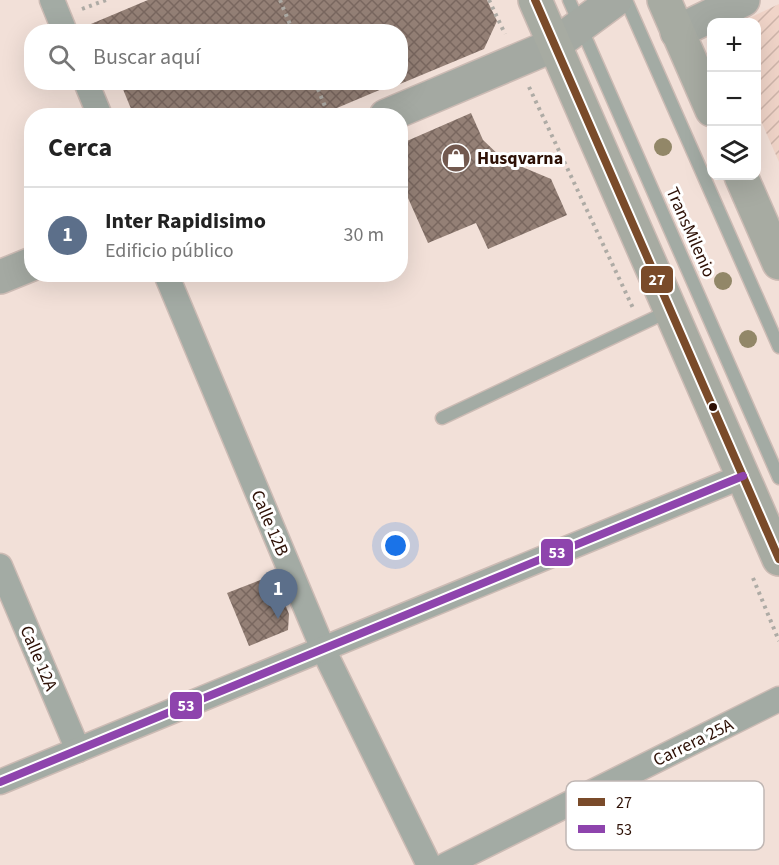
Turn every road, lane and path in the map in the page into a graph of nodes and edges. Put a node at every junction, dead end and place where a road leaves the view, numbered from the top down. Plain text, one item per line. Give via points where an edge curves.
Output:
1 (52, 0) edge
2 (280, 0) edge
3 (535, 0) edge
4 (615, 0) edge
5 (626, 0) edge
6 (664, 0) edge
7 (743, 0) edge
8 (575, 13) edge
9 (62, 24) edge
10 (290, 24) edge
11 (677, 32) junction
12 (554, 45) junction
13 (89, 90) edge
14 (318, 90) edge
15 (707, 101) edge
16 (97, 108) edge
17 (326, 108) edge
18 (405, 108) edge
19 (743, 180) edge
20 (779, 263) edge
21 (24, 267) edge
22 (0, 277) edge
23 (169, 282) edge
24 (671, 310) junction
25 (779, 347) edge
26 (442, 418) dead end
27 (779, 478) edge
28 (730, 482) junction
29 (779, 558) edge
30 (0, 566) edge
31 (323, 649) junction
32 (779, 699) edge
33 (78, 750) junction
34 (615, 781) edge
35 (0, 782) edge
36 (566, 805) edge
37 (429, 865) edge
38 (446, 865) edge

1 - 9 street
2 - 10 path
3 - 12 main road
4 - 8 main road
5 - 25 lane, TransMilenio
6 - 11 main road
7 - 11 main road
8 - 12 main road
8 - 27 lane, TransMilenio
11 - 15 main road
12 - 18 main road
12 - 24 main road
13 - 16 street
14 - 17 path
19 - 20 main road
21 - 22 main road
23 - 31 street, Calle 12B
24 - 26 lane
24 - 28 main road
28 - 29 main road
28 - 31 street
30 - 33 street, Calle 12A
31 - 33 street
31 - 37 street, Calle 12B
32 - 34 street, Carrera 25A
33 - 35 street
36 - 38 street, Carrera 25A

